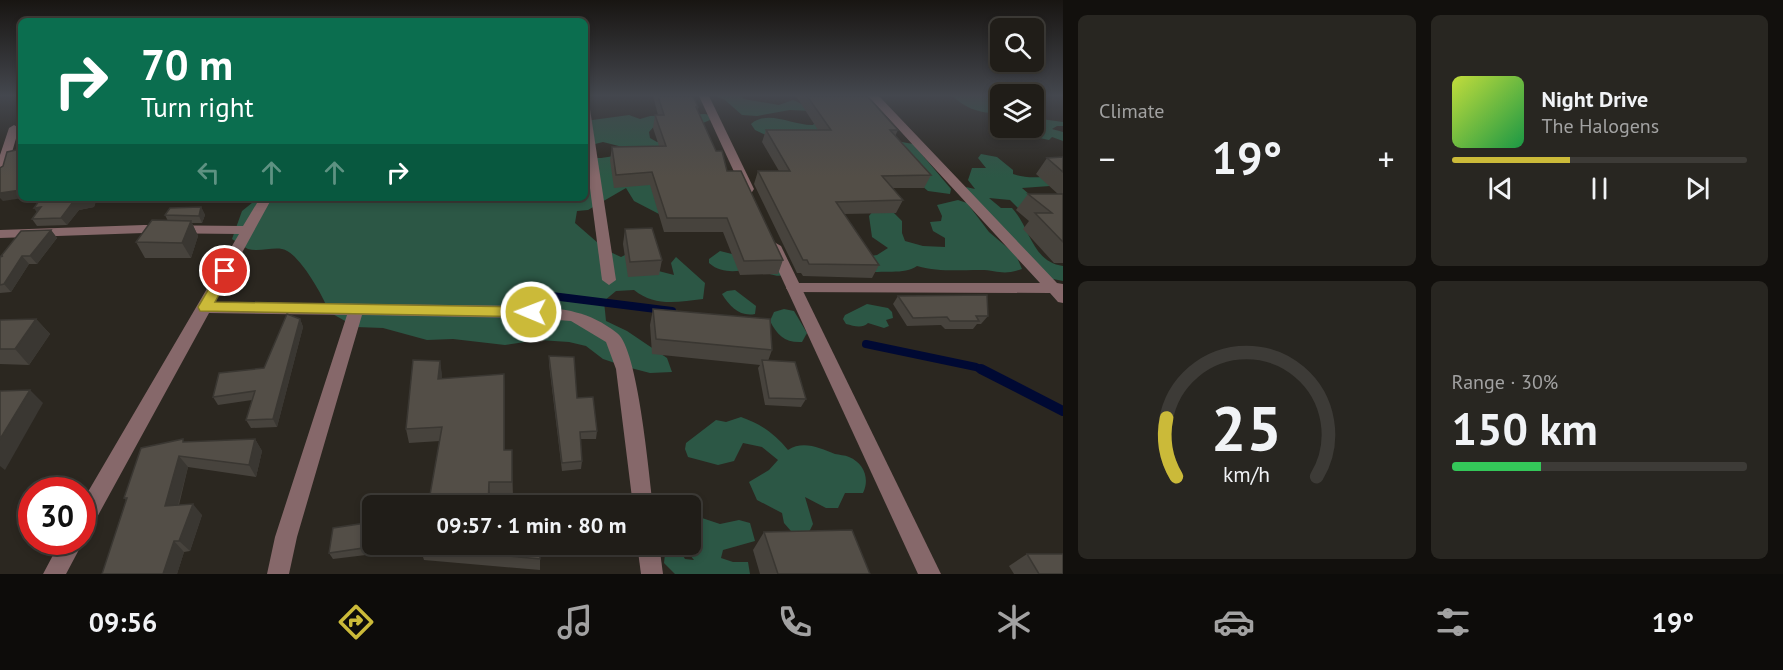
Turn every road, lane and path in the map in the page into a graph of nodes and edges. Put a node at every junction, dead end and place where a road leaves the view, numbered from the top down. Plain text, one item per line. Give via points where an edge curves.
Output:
1 (717, 123) edge
2 (899, 123) edge
3 (14, 128) dead end
4 (588, 130) edge
5 (0, 173) edge
6 (264, 201) edge
7 (754, 203) edge
8 (247, 230) junction
9 (0, 234) edge
10 (769, 235) edge
11 (609, 280) dead end
12 (794, 288) junction
13 (1060, 291) edge
14 (205, 307) junction
15 (356, 310) junction
16 (642, 495) edge
17 (96, 498) edge
18 (65, 555) edge
19 (649, 555) edge
20 (54, 574) edge
21 (278, 574) edge
22 (651, 574) edge
23 (930, 574) edge

1 - 7 street
2 - 13 street
3 - 5 street
4 - 11 street
6 - 8 street
8 - 9 street
8 - 14 street
10 - 12 street
12 - 13 street
12 - 23 street
14 - 15 street
14 - 17 street
15 - 16 street via 574,316 613,338 625,369
15 - 21 street
18 - 20 street
19 - 22 street

